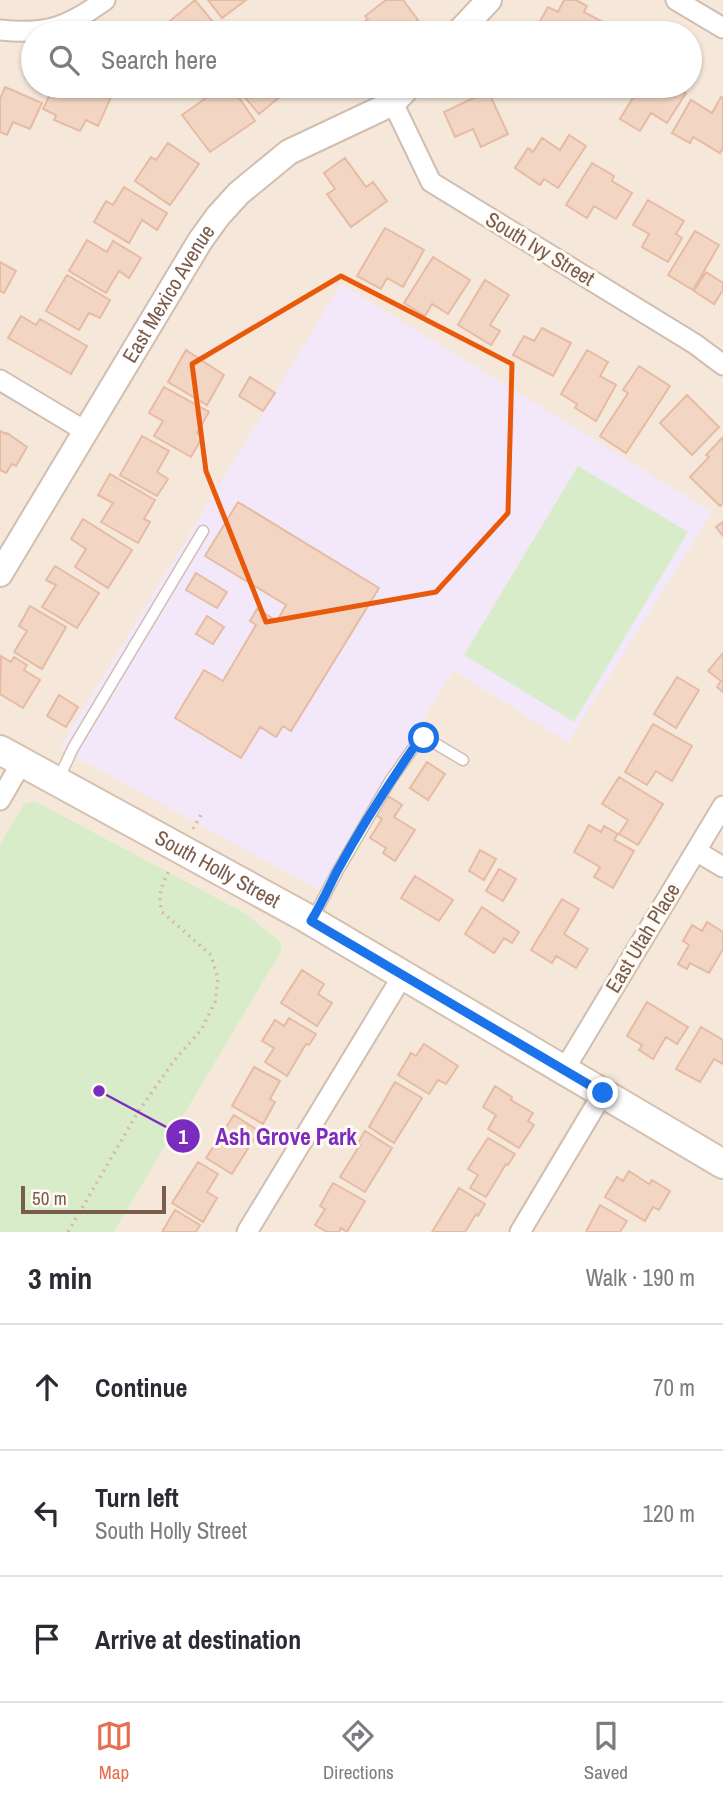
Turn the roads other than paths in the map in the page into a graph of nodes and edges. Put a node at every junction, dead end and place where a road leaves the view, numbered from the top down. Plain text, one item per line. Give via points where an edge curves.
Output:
1 (105, 0) edge
2 (489, 0) edge
3 (676, 0) edge
4 (74, 21) edge
5 (469, 21) edge
6 (723, 28) edge
7 (0, 30) edge
8 (21, 33) edge
9 (393, 98) edge
10 (402, 98) edge
11 (723, 365) edge
12 (0, 380) edge
13 (85, 430) junction
14 (203, 531) dead end
15 (0, 574) edge
16 (11, 756) edge
17 (463, 760) dead end
18 (57, 782) junction
19 (0, 800) edge
20 (723, 806) edge
21 (696, 850) junction
22 (723, 867) edge
23 (311, 921) junction
24 (403, 975) junction
25 (564, 1070) junction
26 (603, 1093) junction
27 (723, 1164) edge
28 (247, 1232) edge
29 (520, 1232) edge

1 - 4 street
2 - 5 street
3 - 6 street
7 - 8 street
9 - 13 street, East Mexico Avenue via 289,152 239,193 200,241
10 - 11 street, South Ivy Street via 430,182
12 - 13 street
13 - 15 street, East Mexico Avenue
14 - 18 lane
16 - 18 main road, South Holly Street
16 - 19 street
17 - 23 lane via 426,738 419,740 390,781
18 - 23 main road, South Holly Street
20 - 21 street, East Utah Place
21 - 22 street
21 - 25 street, East Utah Place
23 - 24 main road, South Holly Street
24 - 25 main road, South Holly Street
24 - 28 street
25 - 26 main road, South Holly Street
26 - 27 main road, South Holly Street
26 - 29 street

